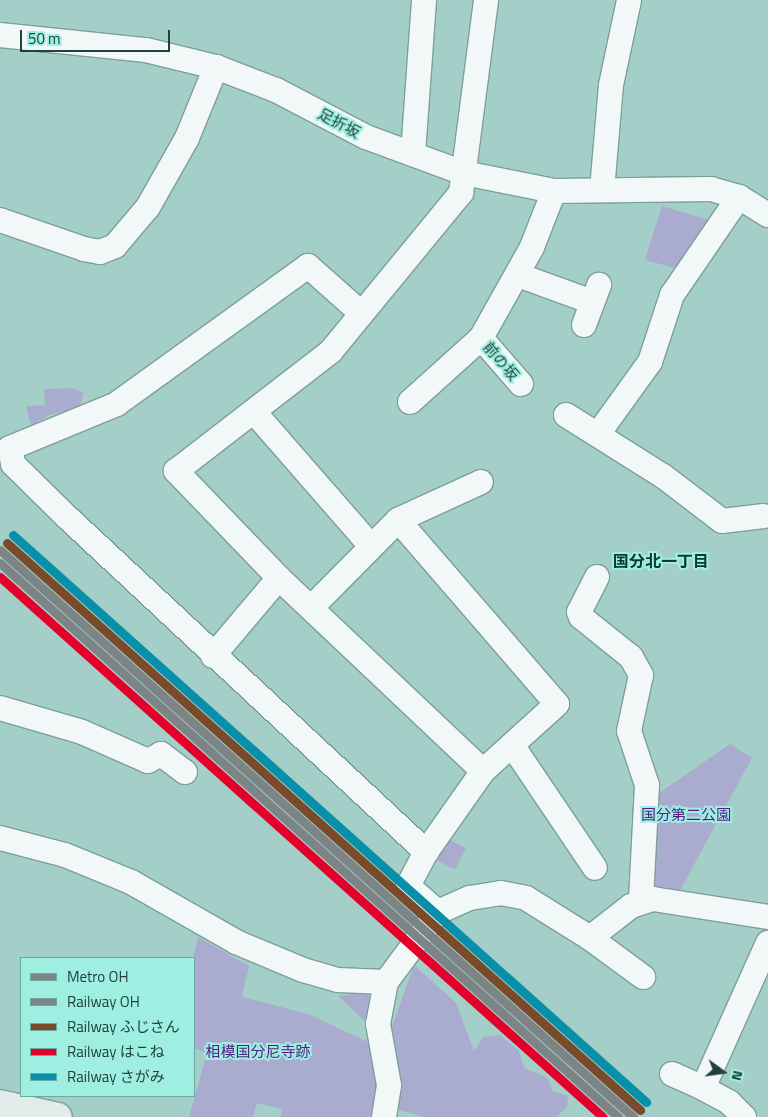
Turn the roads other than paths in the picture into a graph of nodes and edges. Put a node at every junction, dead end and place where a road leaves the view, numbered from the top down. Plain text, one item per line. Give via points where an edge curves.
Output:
1 (424, 0) edge
2 (486, 0) edge
3 (629, 0) edge
4 (0, 35) edge
5 (216, 66) junction
6 (413, 154) junction
7 (464, 174) junction
8 (554, 190) junction
9 (602, 190) junction
10 (739, 197) junction
11 (768, 215) edge
12 (0, 220) edge
13 (518, 275) junction
14 (361, 313) junction
15 (584, 325) dead end
16 (481, 338) junction
17 (521, 384) dead end
18 (410, 402) dead end
19 (254, 412) junction
20 (566, 415) dead end
21 (598, 434) junction
22 (481, 482) dead end
23 (767, 514) edge
24 (398, 520) junction
25 (370, 545) junction
26 (597, 577) dead end
27 (279, 578) junction
28 (312, 607) junction
29 (214, 656) junction
30 (0, 708) edge
31 (512, 745) junction
32 (483, 771) junction
33 (185, 772) dead end
34 (0, 838) edge
35 (426, 852) junction
36 (595, 868) dead end
37 (641, 900) junction
38 (438, 912) junction
39 (768, 917) edge
40 (590, 938) junction
41 (768, 943) edge
42 (642, 977) dead end
43 (386, 982) junction
44 (672, 1074) dead end
45 (703, 1088) junction
46 (0, 1104) edge
47 (58, 1117) edge
48 (384, 1117) edge
49 (744, 1117) edge

1 - 6 street
2 - 7 street
3 - 9 street via 611,85
4 - 5 street, 足折坂 via 146,50
5 - 6 street, 足折坂 via 276,90 366,137
5 - 12 street via 178,156 148,207 115,246 100,252 84,249
6 - 7 street, 足折坂
7 - 8 street, 足折坂
7 - 14 street via 461,193
8 - 9 street, 足折坂
8 - 13 street
9 - 10 street, 足折坂 via 697,187
10 - 11 street, 足折坂
10 - 21 street via 672,295 650,362
13 - 15 street via 595,293
13 - 16 street
14 - 19 street via 330,351
14 - 29 street via 308,266 117,404 10,448 13,464
16 - 17 street, 前の坂
16 - 18 street
19 - 25 street
19 - 27 street via 176,471
20 - 21 street
21 - 23 street via 722,521
22 - 24 street
24 - 25 street
24 - 31 street via 557,704
25 - 28 street
26 - 37 street via 579,612 581,618 631,657 641,675 629,730 646,785
27 - 28 street
27 - 29 street
28 - 32 street
29 - 35 street
30 - 33 street via 82,732 148,761 161,754
31 - 32 street
31 - 36 street
32 - 35 street
34 - 43 street via 65,855 130,882 236,942 303,970 338,980
35 - 38 street via 408,886
37 - 39 street
37 - 40 street
38 - 40 street via 470,898 502,894 526,898
38 - 43 street
40 - 42 street
41 - 45 street
43 - 48 street via 378,1024 389,1085
44 - 45 street
45 - 49 street via 730,1102
46 - 47 main road

